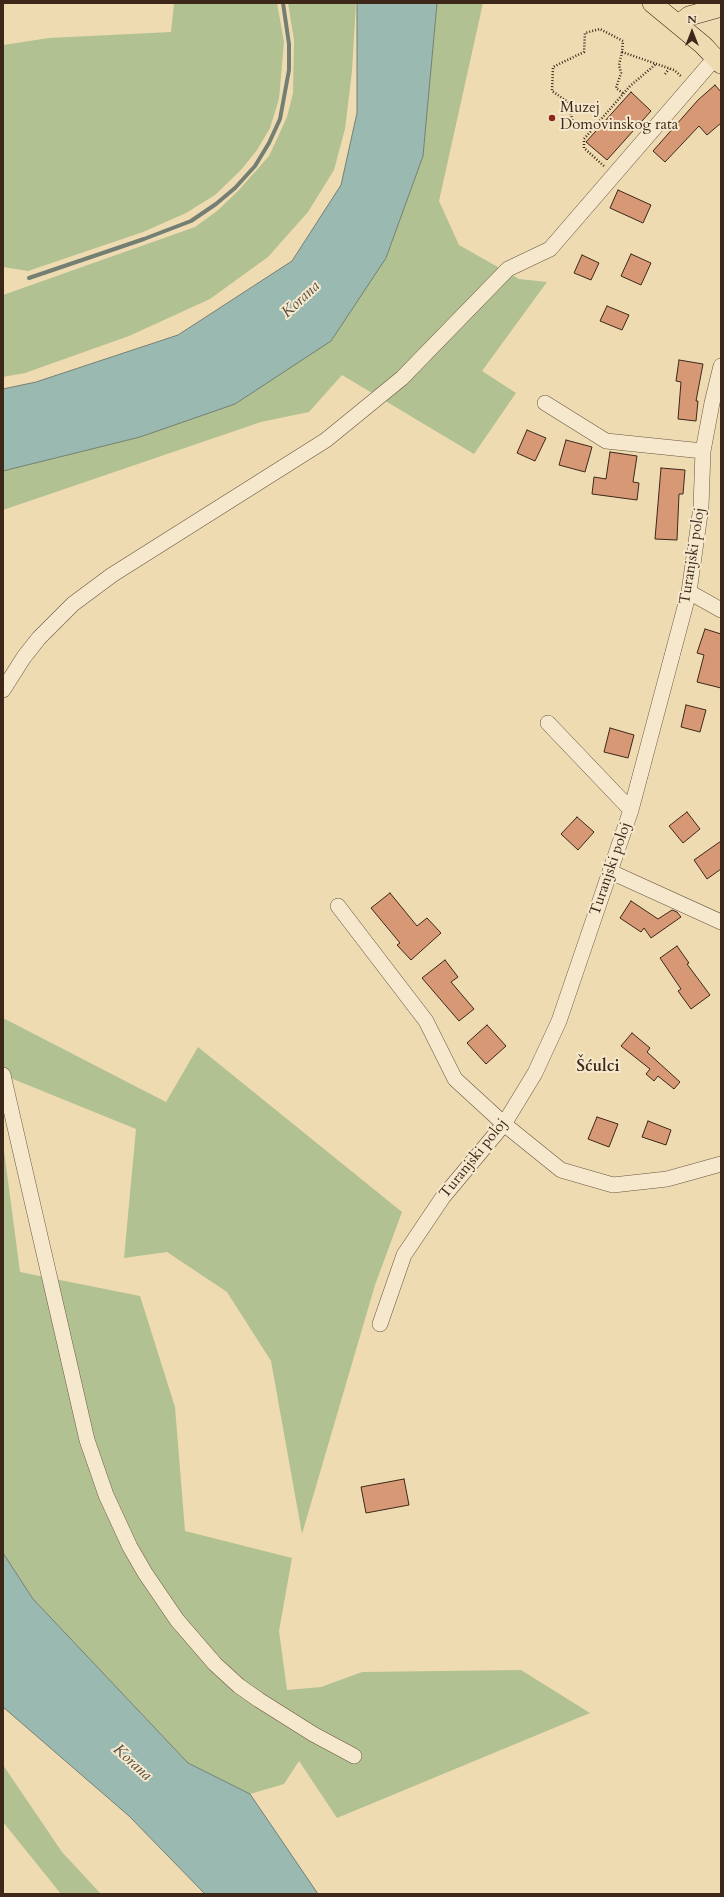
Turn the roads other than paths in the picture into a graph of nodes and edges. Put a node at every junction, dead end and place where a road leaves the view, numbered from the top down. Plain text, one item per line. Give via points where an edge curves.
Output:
1 (652, 3) edge
2 (721, 7) edge
3 (679, 24) junction
4 (718, 61) edge
5 (721, 366) edge
6 (545, 403) dead end
7 (703, 451) junction
8 (690, 592) junction
9 (721, 610) edge
10 (3, 690) edge
11 (548, 723) dead end
12 (631, 810) junction
13 (611, 872) junction
14 (338, 906) dead end
15 (721, 922) edge
16 (3, 1075) edge
17 (504, 1124) junction
18 (721, 1164) edge
19 (380, 1324) dead end
20 (354, 1756) dead end

1 - 3 main road
2 - 3 main road via 690,16
3 - 4 main road
4 - 10 street via 550,249 508,269 402,378 352,420 296,461 112,575 73,604 39,638
5 - 7 street, Turanjski poloj
6 - 7 street via 606,441
7 - 8 street, Turanjski poloj via 701,507
8 - 9 street
8 - 12 street, Turanjski poloj
11 - 12 street
12 - 13 street, Turanjski poloj
13 - 15 street
13 - 17 street, Turanjski poloj via 559,1021 535,1073
14 - 17 street via 426,1021 455,1079
16 - 20 street via 87,1440 106,1495 130,1547 148,1579 177,1620 229,1677 279,1713
17 - 18 street via 561,1170 612,1185 667,1179
17 - 19 street, Turanjski poloj via 442,1196 404,1254

